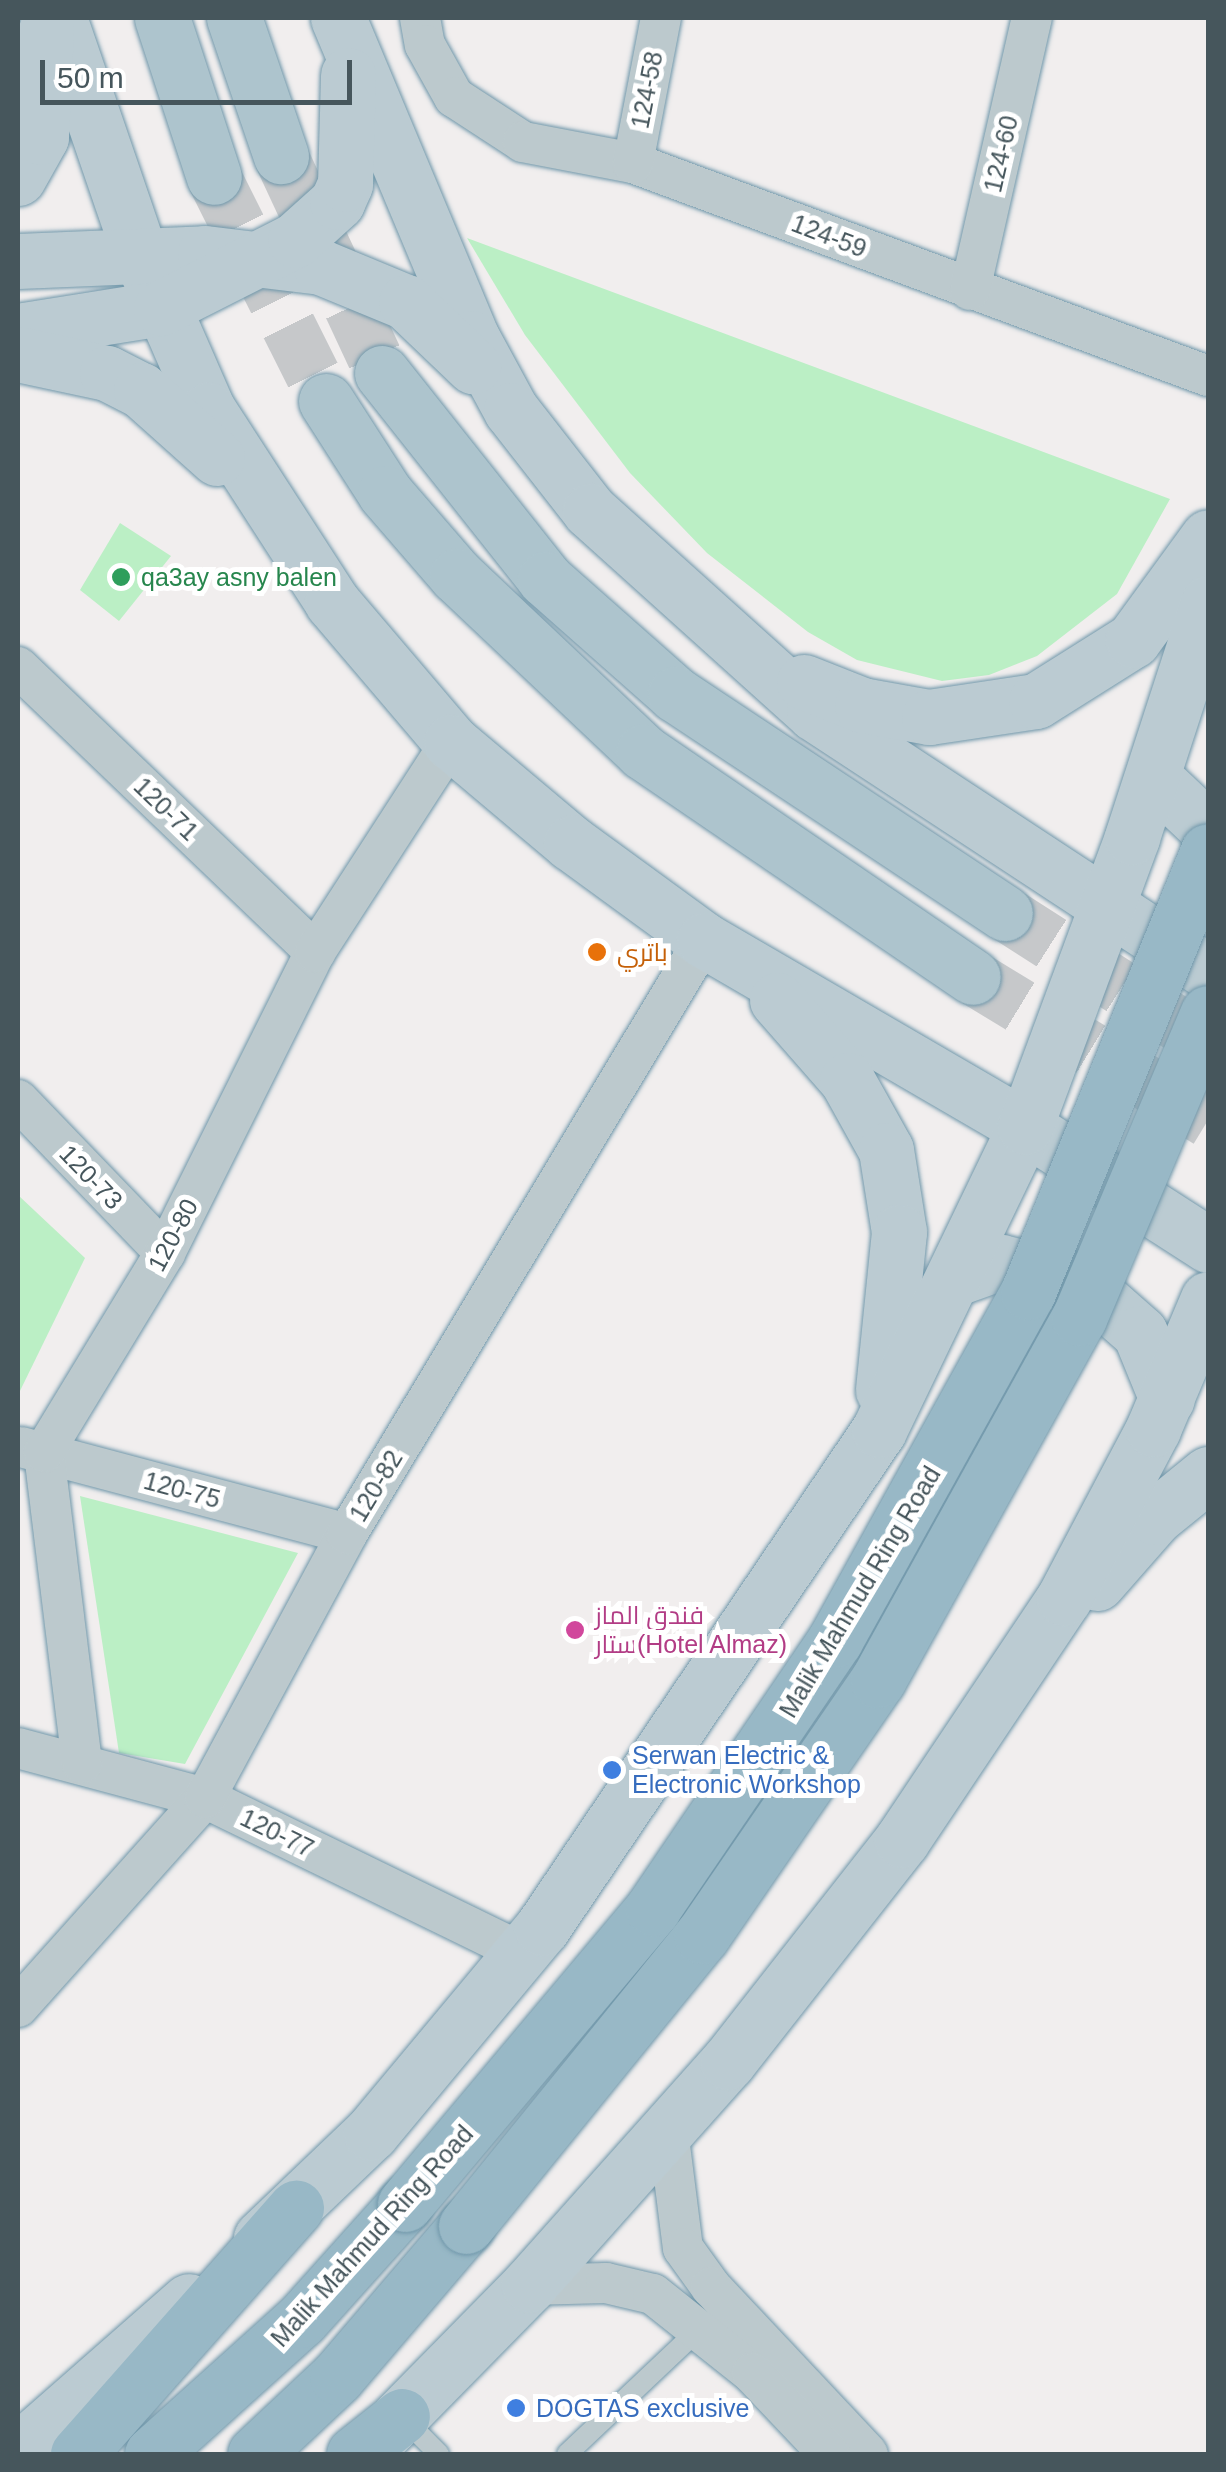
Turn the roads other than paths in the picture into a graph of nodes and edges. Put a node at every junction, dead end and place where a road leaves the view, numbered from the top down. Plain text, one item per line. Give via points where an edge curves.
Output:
1 (46, 18) edge
2 (59, 18) edge
3 (162, 18) edge
4 (234, 18) edge
5 (420, 18) edge
6 (661, 18) edge
7 (1032, 18) edge
8 (342, 32) edge
9 (281, 156) tunnel mouth
10 (633, 163) junction
11 (214, 177) tunnel mouth
12 (18, 178) edge
13 (141, 257) junction
14 (266, 260) junction
15 (18, 261) edge
16 (970, 290) junction
17 (162, 308) junction
18 (18, 331) edge
19 (18, 354) edge
20 (382, 373) tunnel mouth
21 (1208, 376) edge
22 (326, 401) tunnel mouth
23 (511, 410) junction
24 (1208, 537) edge
25 (288, 538) junction
26 (1208, 603) edge
27 (756, 663) junction
28 (18, 667) edge
29 (450, 742) junction
30 (1153, 777) junction
31 (1208, 829) edge
32 (1208, 851) edge
33 (1106, 903) junction
34 (1005, 913) tunnel mouth
35 (315, 952) junction
36 (727, 953) junction
37 (1208, 972) edge
38 (972, 977) tunnel mouth
39 (1208, 1013) edge
40 (18, 1100) edge
41 (1025, 1128) junction
42 (1208, 1245) edge
43 (166, 1253) junction
44 (953, 1279) junction
45 (1208, 1300) edge
46 (1167, 1399) junction
47 (879, 1430) junction
48 (31, 1449) edge
49 (1208, 1474) edge
50 (347, 1534) junction
51 (18, 1748) edge
52 (82, 1763) junction
53 (205, 1798) junction
54 (902, 1840) junction
55 (522, 1953) junction
56 (18, 2007) edge
57 (668, 2130) junction
58 (296, 2208) junction
59 (529, 2284) junction
60 (698, 2330) junction
61 (402, 2416) junction
62 (18, 2451) edge
63 (78, 2454) edge
64 (152, 2454) edge
65 (255, 2454) edge
66 (354, 2454) edge
67 (362, 2454) edge
68 (439, 2454) edge
69 (567, 2454) edge
70 (829, 2454) edge
71 (868, 2454) edge

1 - 12 main road via 42,138
2 - 13 main road
3 - 11 main road
4 - 9 main road
5 - 10 street, 124-59 via 425,45 454,97 523,142
6 - 10 street, 124-58
7 - 16 street, 124-60
8 - 14 main road via 346,184 324,215
8 - 23 main road via 472,338
10 - 16 street, 124-59
13 - 14 main road via 205,253
13 - 15 main road via 96,253
13 - 17 main road
14 - 17 main road
14 - 23 main road via 358,278 406,302
16 - 21 street, 124-59
17 - 18 main road
17 - 25 main road via 208,410
19 - 25 main road via 107,374 141,390 230,470
20 - 34 main road via 545,579 675,694
22 - 38 main road via 385,493 457,576 642,752
23 - 27 main road via 590,510
24 - 27 main road via 1132,640 1071,685 1008,710 929,717 895,712
25 - 29 main road via 332,602
26 - 30 main road
27 - 33 main road via 850,739
28 - 35 street, 120-71
29 - 35 street, 120-80
29 - 36 main road via 572,844
30 - 31 main road
30 - 33 main road
32 - 64 highway, Malik Mahmud Ring Road, bridge via 1028,1292 835,1640 652,1908 405,2204 301,2320
33 - 37 main road
33 - 41 main road
35 - 43 street, 120-80
36 - 41 main road
36 - 47 main road via 847,1080 886,1150 899,1232
36 - 50 street, 120-82
39 - 65 highway, bridge via 1079,1318 878,1680 702,1936 337,2377
40 - 43 street, 120-73
41 - 42 main road
41 - 44 main road
43 - 48 street, 120-80
44 - 46 main road via 1001,1262 1082,1282 1140,1333
44 - 47 main road
45 - 46 main road
46 - 54 main road via 1064,1598
47 - 55 main road
48 - 50 street, 120-75
48 - 52 street
49 - 54 main road via 1114,1560
50 - 53 street, 120-82
51 - 52 street, 120-77
52 - 53 street, 120-77
53 - 55 street, 120-77
53 - 56 street, 120-82
54 - 57 main road via 819,1952
55 - 58 main road via 370,2134
57 - 59 main road
57 - 71 street via 674,2212 689,2257
58 - 62 main road
58 - 63 highway
59 - 60 street via 630,2285 653,2294
59 - 61 main road
60 - 69 lane
60 - 70 street via 752,2373
61 - 66 highway
61 - 67 main road
61 - 68 lane

